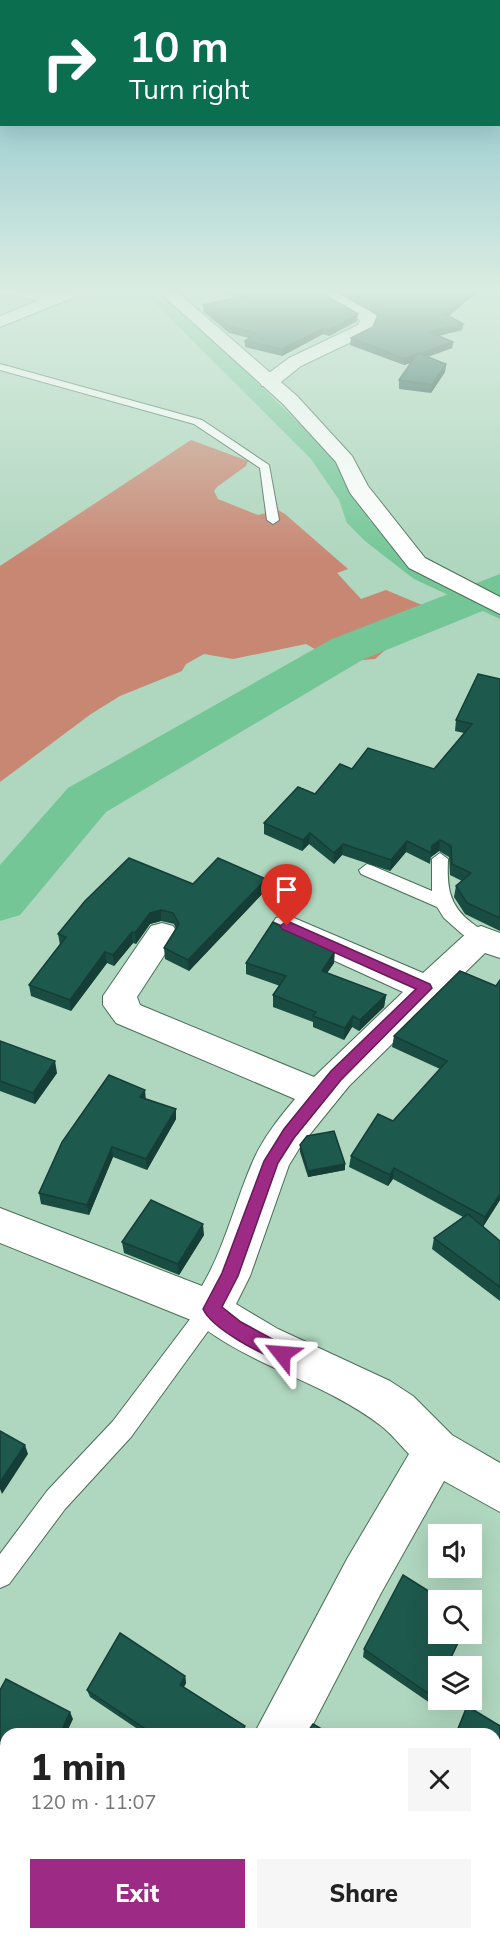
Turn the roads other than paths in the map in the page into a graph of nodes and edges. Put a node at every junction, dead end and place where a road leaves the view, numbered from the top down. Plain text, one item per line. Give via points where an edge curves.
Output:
1 (45, 379) edge
2 (266, 379) edge
3 (272, 379) edge
4 (269, 382) junction
5 (273, 520) dead end
6 (500, 607) edge
7 (440, 858) dead end
8 (367, 870) dead end
9 (441, 902) junction
10 (287, 926) edge
11 (162, 934) dead end
12 (491, 942) edge
13 (426, 988) junction
14 (319, 1094) junction
15 (0, 1225) edge
16 (211, 1309) junction
17 (436, 1450) junction
18 (500, 1489) edge
19 (0, 1575) edge
20 (283, 1728) edge

1 - 5 lane via 198,422 265,467
2 - 4 street
3 - 4 street
4 - 6 street via 345,460 358,488 417,563
7 - 9 lane
8 - 9 lane
9 - 12 lane via 456,921
10 - 13 street
11 - 14 street via 120,996 120,1005 128,1014
12 - 13 street
13 - 14 street
14 - 16 street via 272,1161 230,1276
15 - 16 street
16 - 17 street via 263,1344 375,1396 398,1411
16 - 19 lane via 122,1429 56,1500
17 - 18 street
17 - 20 street

